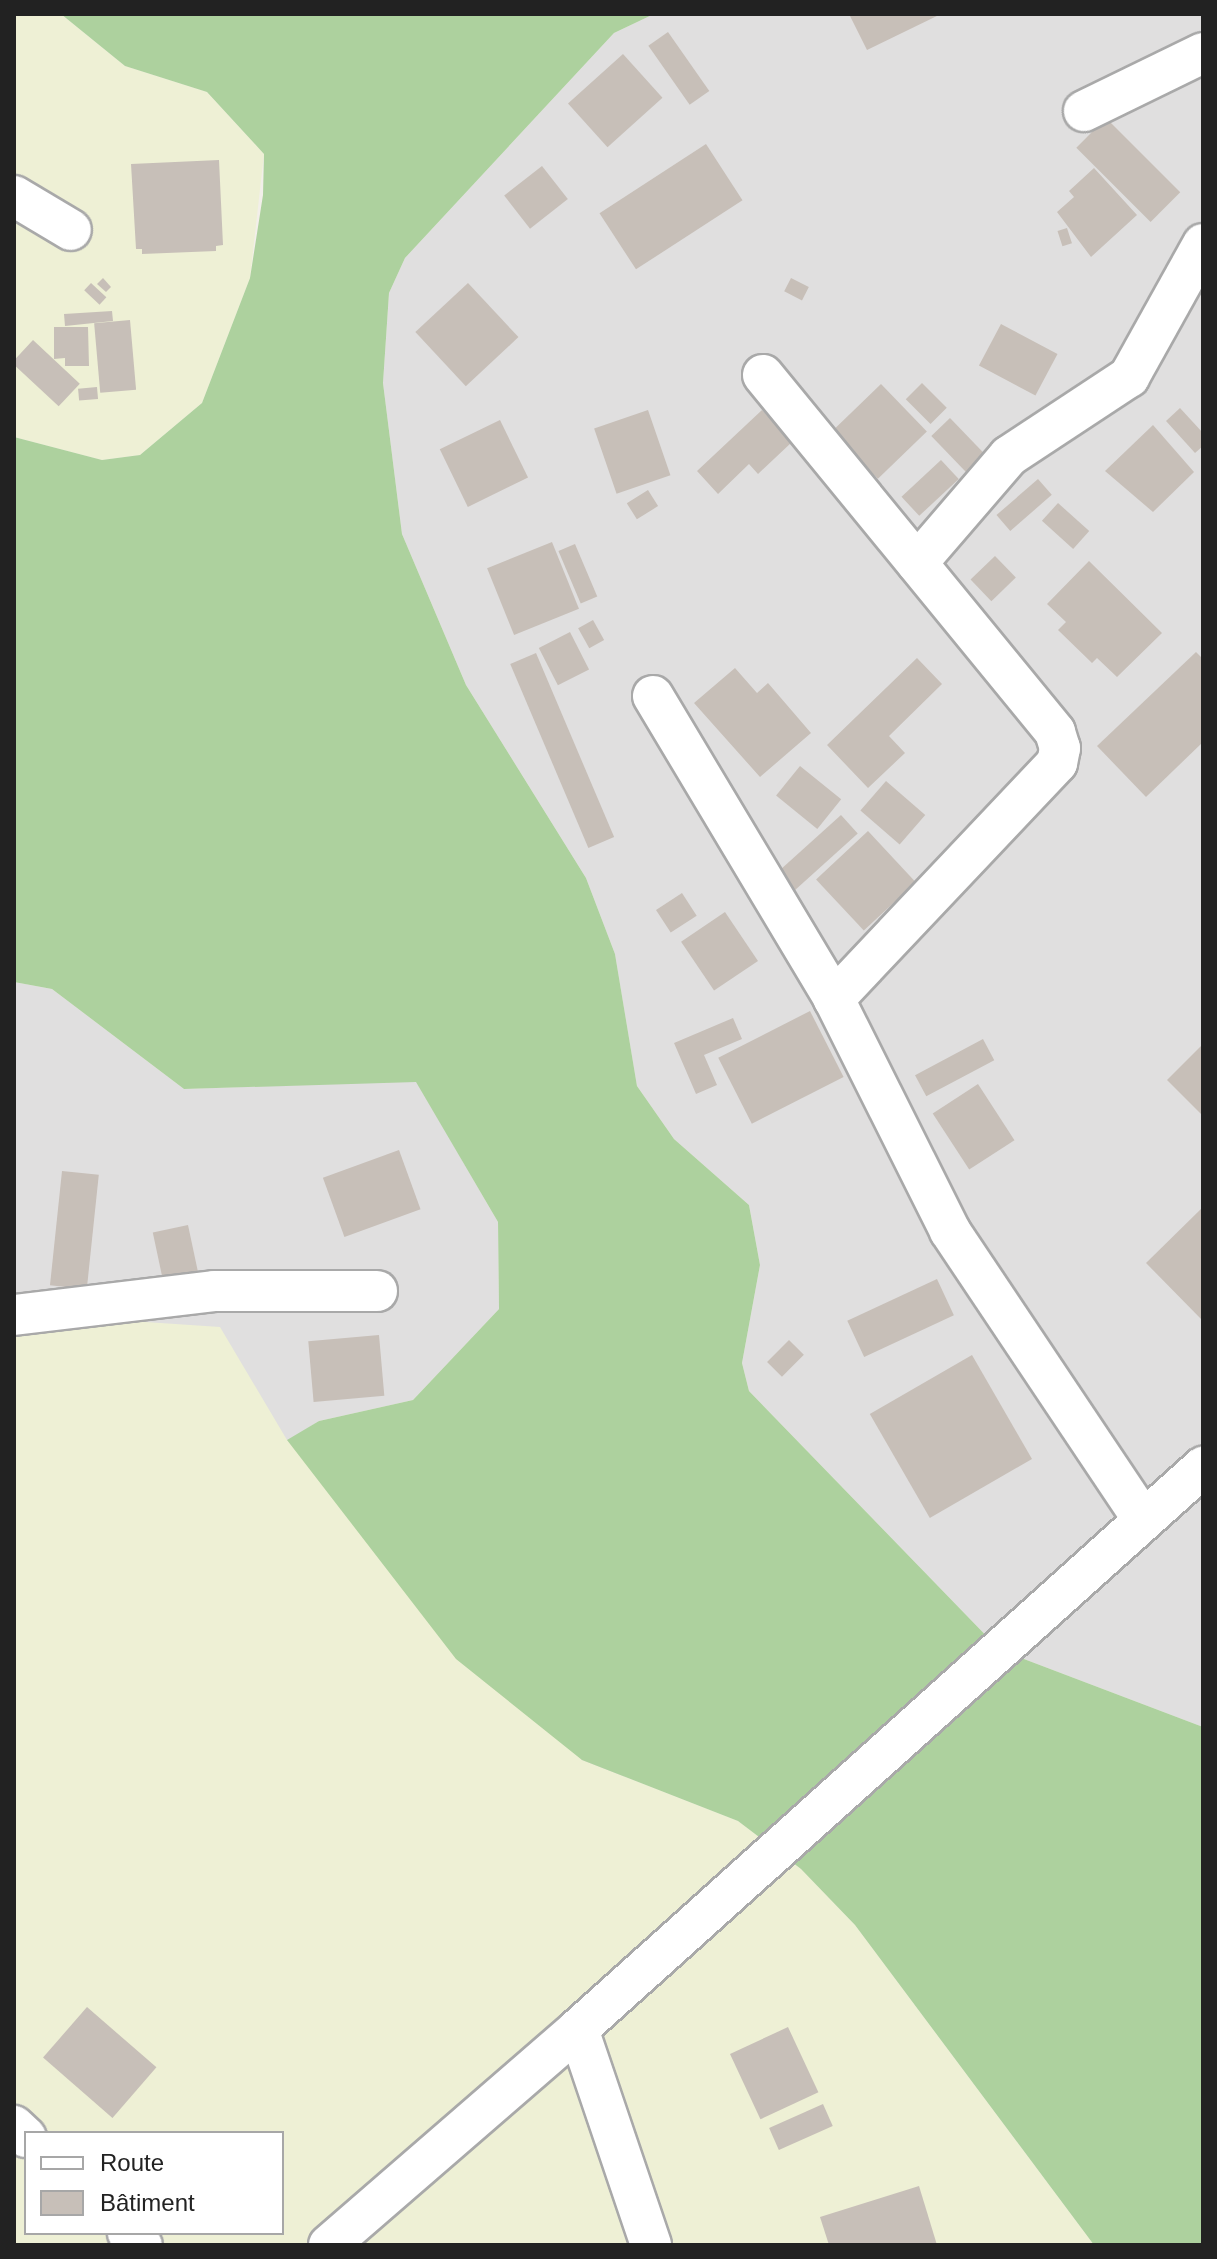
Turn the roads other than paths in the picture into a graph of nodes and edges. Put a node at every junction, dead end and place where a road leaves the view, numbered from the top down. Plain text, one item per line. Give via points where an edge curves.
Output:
1 (1203, 53) edge
2 (1084, 111) dead end
3 (14, 196) edge
4 (71, 230) dead end
5 (1203, 244) edge
6 (763, 375) dead end
7 (917, 563) junction
8 (653, 696) dead end
9 (834, 999) junction
10 (377, 1291) dead end
11 (14, 1315) edge
12 (1203, 1467) edge
13 (1142, 1518) junction
14 (578, 2029) junction
15 (329, 2245) edge
16 (651, 2245) edge

1 - 2 street
3 - 4 street
5 - 7 street via 1129,377 1009,456
6 - 7 street
7 - 9 street via 1055,732 1060,748 1057,763
8 - 9 street
9 - 13 street via 950,1231
10 - 11 street via 214,1291
12 - 13 street
13 - 14 street
14 - 15 street
14 - 16 street

